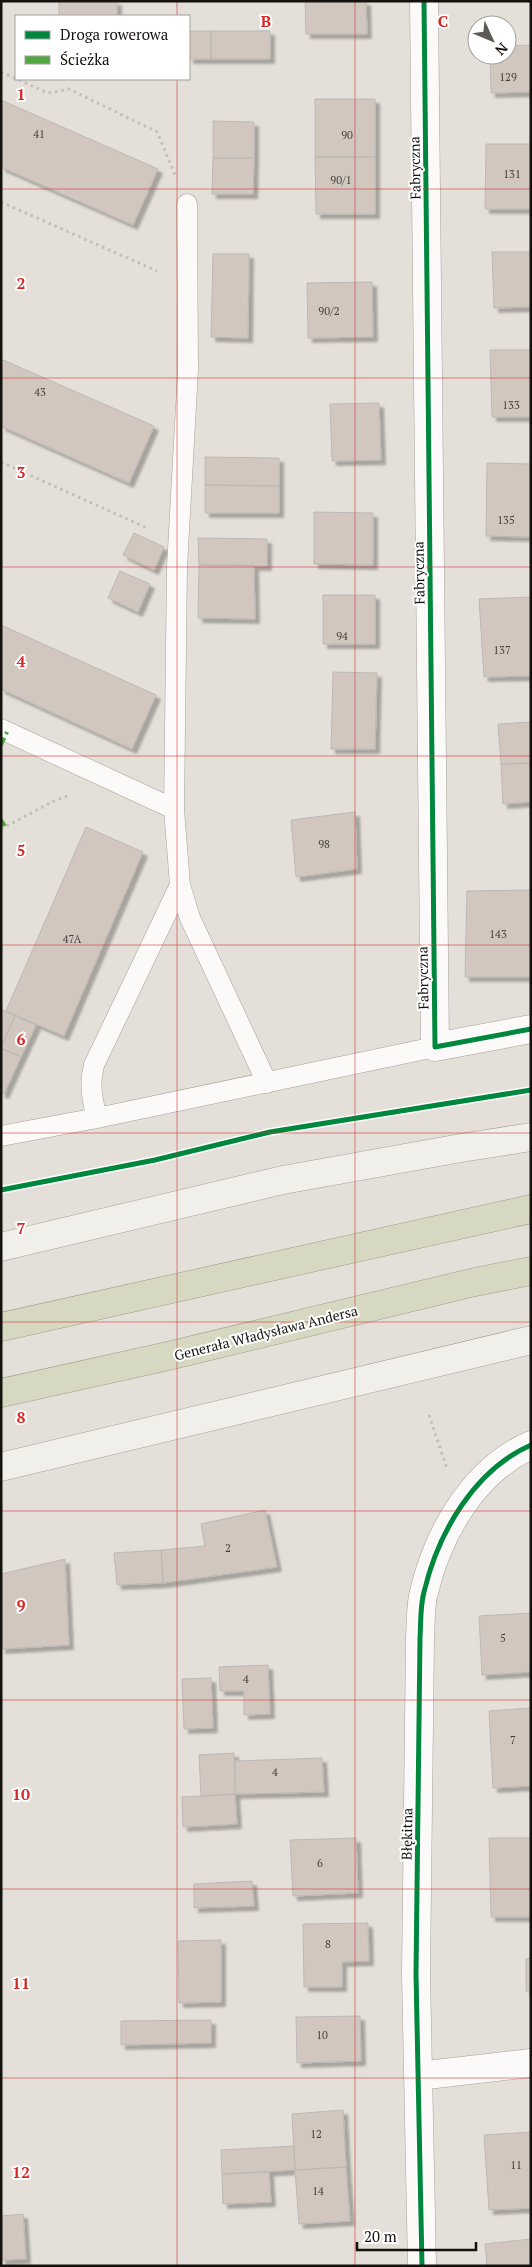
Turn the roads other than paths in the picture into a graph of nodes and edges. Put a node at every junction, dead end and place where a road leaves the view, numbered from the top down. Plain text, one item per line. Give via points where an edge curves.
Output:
1 (424, 1) edge
2 (187, 204) road end
3 (1, 729) edge
4 (174, 809) junction
5 (180, 885) junction
6 (531, 1029) edge
7 (434, 1047) junction
8 (267, 1083) junction
9 (97, 1118) junction
10 (1, 1136) edge
11 (531, 1137) edge
12 (531, 1209) edge
13 (1, 1247) edge
14 (531, 1271) edge
15 (1, 1327) edge
16 (531, 1340) edge
17 (1, 1393) edge
18 (531, 1445) edge
19 (1, 1468) edge
20 (531, 2063) edge
21 (418, 2076) junction
22 (422, 2266) edge

1 - 7 street, Fabryczna
2 - 4 lane via 188,370 178,539
3 - 4 lane
4 - 5 lane
5 - 8 lane via 190,918
5 - 9 lane via 94,1065 91,1092
6 - 7 street
7 - 8 lane
8 - 9 lane
9 - 10 lane
11 - 13 main road via 283,1180
12 - 15 highway
14 - 17 highway, Generała Władysława Andersa
16 - 19 main road
18 - 21 street, Błękitna via 512,1453 469,1492 444,1537 423,1593 416,1974
20 - 21 street
21 - 22 street, Błękitna

